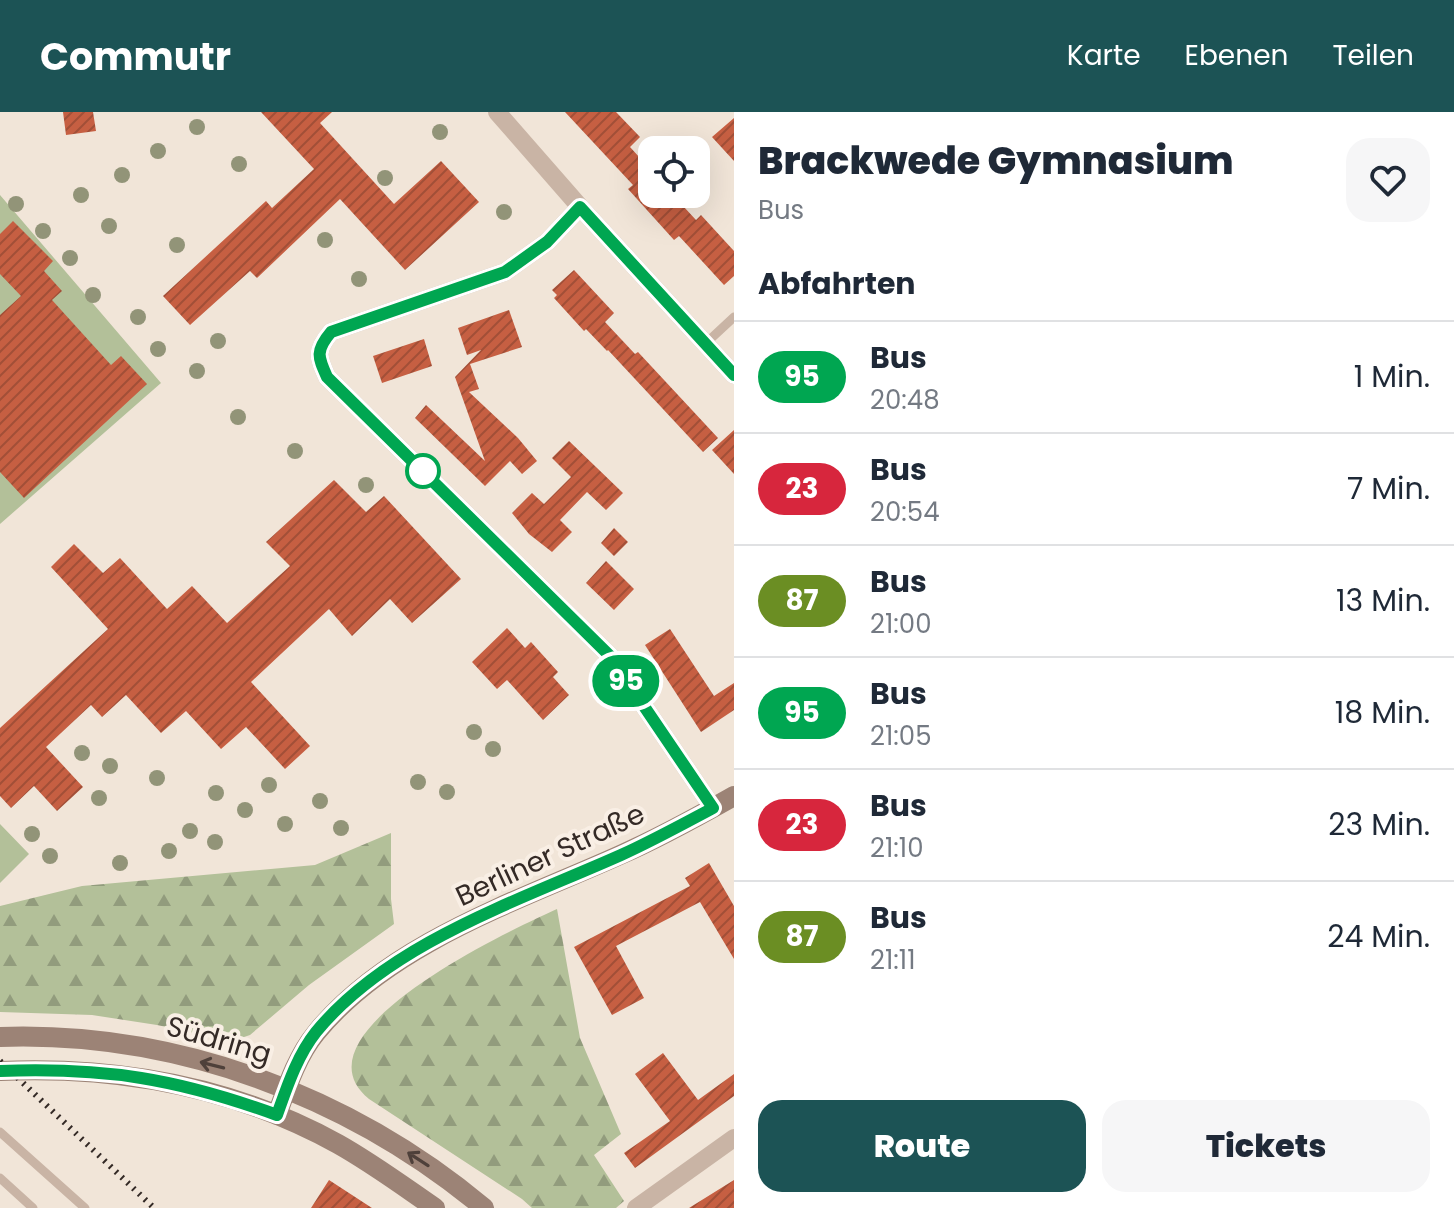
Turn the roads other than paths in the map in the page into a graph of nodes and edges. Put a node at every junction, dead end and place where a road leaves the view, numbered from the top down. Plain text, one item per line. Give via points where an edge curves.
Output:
1 (497, 112) edge
2 (580, 207) junction
3 (734, 317) edge
4 (705, 344) junction
5 (734, 375) edge
6 (734, 796) edge
7 (713, 808) junction
8 (0, 1037) edge
9 (0, 1071) edge
10 (286, 1088) junction
11 (277, 1115) junction
12 (0, 1132) edge
13 (734, 1138) edge
14 (0, 1178) edge
15 (33, 1208) edge
16 (85, 1208) edge
17 (435, 1208) edge
18 (484, 1208) edge
19 (636, 1208) edge

1 - 2 street
2 - 4 street
2 - 7 street via 547,242 505,272 331,332 318,358 327,377 610,656
3 - 4 lane
4 - 5 street
6 - 7 main road, Berliner Straße
7 - 10 main road, Berliner Straße via 479,917 394,966 315,1033
10 -> 8 main road, Südring via 150,1049 66,1038
9 - 11 main road, Südring via 52,1069 159,1079
10 - 11 main road, Berliner Straße
18 -> 10 main road, Südring via 378,1133
11 - 17 main road, Südring via 336,1143
12 - 16 lane
13 - 19 street
14 - 15 lane

